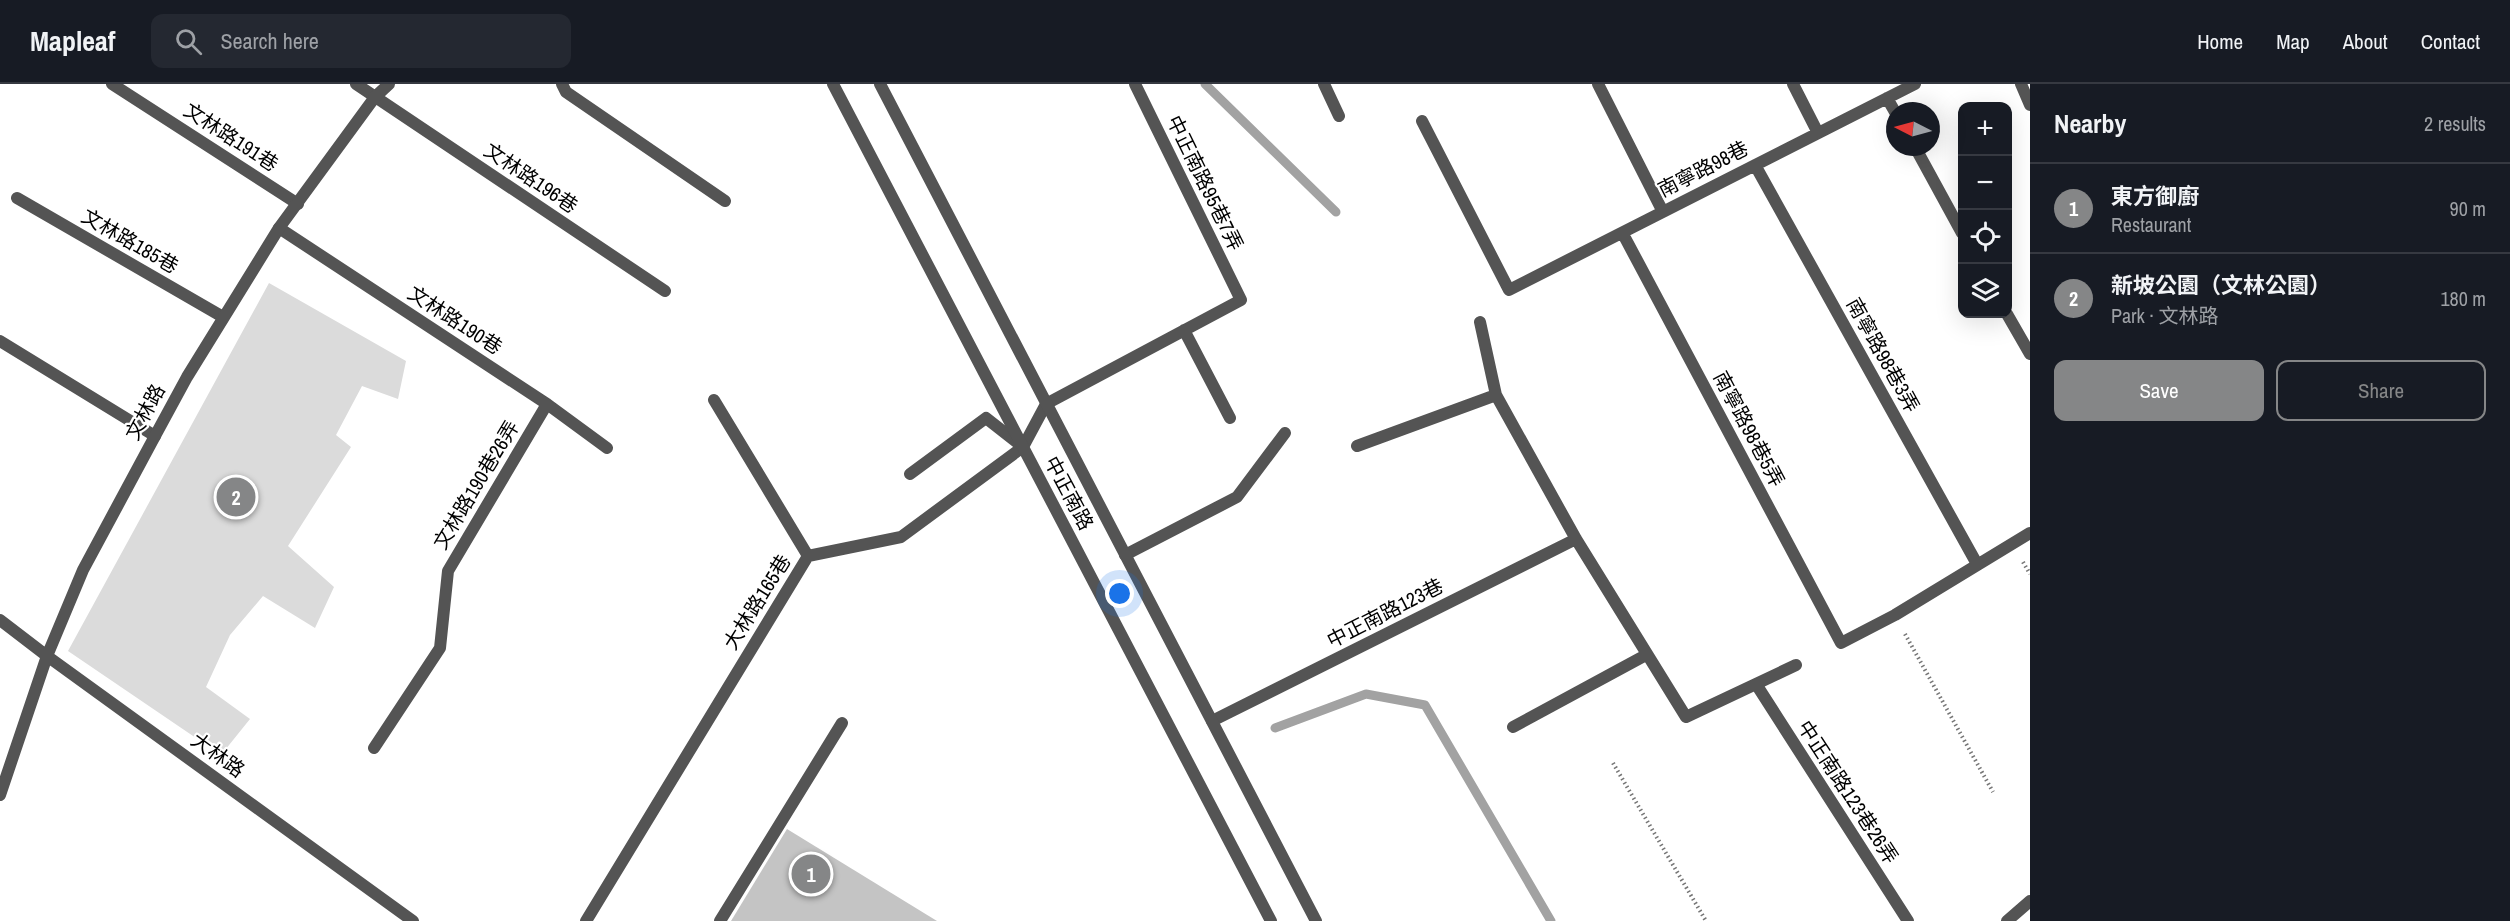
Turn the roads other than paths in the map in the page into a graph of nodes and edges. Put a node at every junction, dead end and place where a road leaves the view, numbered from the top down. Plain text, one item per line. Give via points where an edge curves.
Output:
1 (112, 84) edge
2 (356, 84) edge
3 (389, 84) edge
4 (562, 84) edge
5 (833, 84) edge
6 (879, 84) edge
7 (1135, 84) edge
8 (1324, 84) edge
9 (1598, 84) edge
10 (1793, 84) edge
11 (1915, 84) edge
12 (2021, 84) edge
13 (375, 97) junction
14 (1887, 98) junction
15 (1889, 102) edge
16 (2030, 105) edge
17 (1339, 116) dead end
18 (1422, 121) dead end
19 (1818, 133) junction
20 (1920, 156) edge
21 (1755, 165) junction
22 (16, 198) dead end
23 (725, 201) dead end
24 (298, 204) junction
25 (1663, 212) junction
26 (1958, 226) edge
27 (279, 228) junction
28 (1623, 234) junction
29 (665, 291) dead end
30 (223, 317) junction
31 (2009, 318) edge
32 (1480, 322) dead end
33 (1184, 330) junction
34 (0, 341) edge
35 (2030, 354) edge
36 (1496, 395) junction
37 (714, 400) dead end
38 (547, 404) junction
39 (1046, 404) junction
40 (1230, 418) dead end
41 (1285, 433) dead end
42 (154, 436) junction
43 (1357, 446) dead end
44 (1023, 447) junction
45 (607, 448) dead end
46 (910, 474) dead end
47 (2030, 532) edge
48 (1576, 539) junction
49 (1125, 555) junction
50 (808, 556) junction
51 (1977, 564) junction
52 (0, 620) edge
53 (1646, 655) junction
54 (47, 656) junction
55 (1796, 665) dead end
56 (1756, 684) junction
57 (1212, 721) junction
58 (842, 723) dead end
59 (1513, 727) dead end
60 (374, 748) dead end
61 (0, 795) edge
62 (2030, 901) edge
63 (413, 921) edge
64 (586, 921) edge
65 (720, 921) edge
66 (1271, 921) edge
67 (1316, 921) edge
68 (1908, 921) edge
69 (2007, 921) edge

1 - 24 street, 文林路191巷
2 - 13 street, 文林路196巷
3 - 13 street, 文林路
4 - 23 street via 566,92
5 - 44 street, 中正南路
6 - 39 street, 中正南路
7 - 33 street, 中正南路95巷7弄 via 1241,300
8 - 17 street
9 - 25 street
10 - 19 street
11 - 14 street, 南寧路98巷
12 - 16 street
13 - 24 street, 文林路
13 - 29 street, 文林路196巷
14 - 15 street
14 - 19 street, 南寧路98巷
18 - 28 street, 南寧路98巷 via 1509,290
19 - 21 street, 南寧路98巷
20 - 26 street
21 - 25 street, 南寧路98巷
21 - 51 street, 南寧路98巷3弄
22 - 30 street, 文林路185巷
24 - 27 street, 文林路
25 - 28 street, 南寧路98巷
27 - 30 street, 文林路
27 - 38 street, 文林路190巷
28 - 51 street, 南寧路98巷5弄 via 1841,643
30 - 42 street, 文林路
31 - 35 street
32 - 36 street
33 - 39 street
33 - 40 street
34 - 42 street
36 - 43 street
36 - 48 street
37 - 50 street
38 - 45 street, 文林路190巷
38 - 60 street, 文林路190巷26弄 via 448,571 440,648
39 - 44 street, 大林路165巷
39 - 49 street, 中正南路
41 - 49 street via 1237,497
42 - 54 street, 文林路 via 83,570
44 - 46 street via 986,418
44 - 50 street, 大林路165巷 via 901,537
44 - 66 street, 中正南路
47 - 51 street
48 - 53 street
48 - 57 street, 中正南路123巷
49 - 57 street, 中正南路
50 - 64 street, 大林路165巷
52 - 54 street, 大林路
53 - 56 street via 1686,717
53 - 59 street
54 - 61 street, 文林路
54 - 63 street, 大林路
55 - 56 street
56 - 68 street, 中正南路123巷26弄
57 - 67 street, 中正南路
58 - 65 street
62 - 69 street

